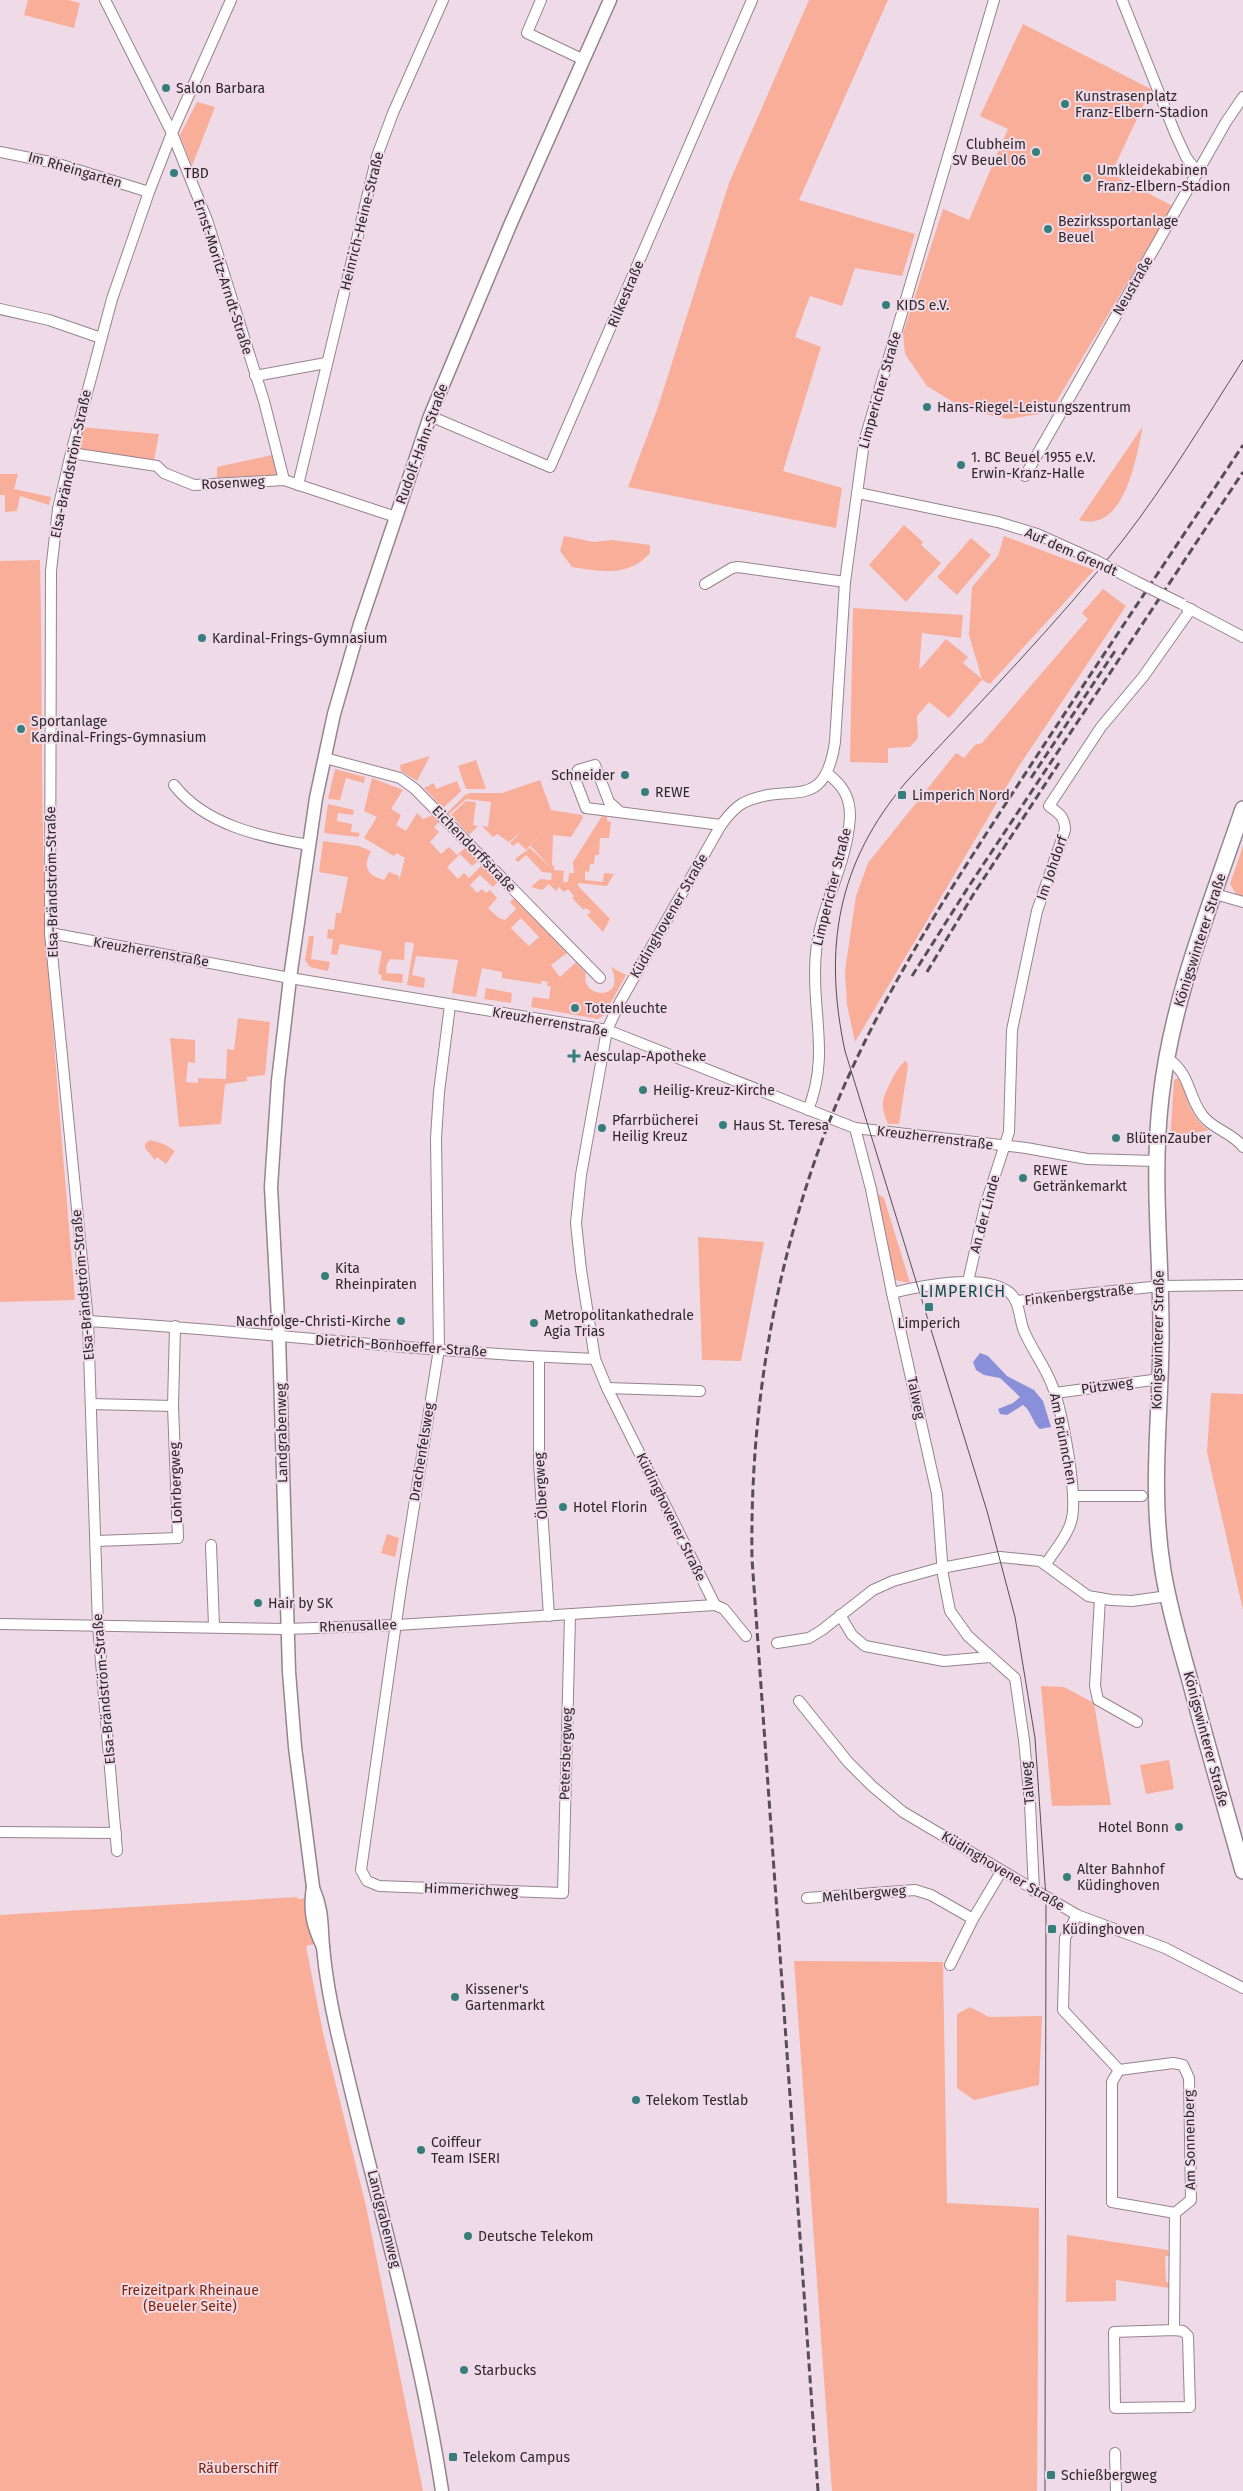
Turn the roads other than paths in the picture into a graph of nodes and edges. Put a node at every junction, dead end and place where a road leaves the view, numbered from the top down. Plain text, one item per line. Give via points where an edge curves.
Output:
1 (105, 0) edge
2 (231, 0) edge
3 (443, 0) edge
4 (541, 0) edge
5 (610, 0) edge
6 (752, 0) edge
7 (994, 0) edge
8 (1122, 0) edge
9 (584, 60) junction
10 (1243, 96) edge
11 (172, 133) junction
12 (0, 152) edge
13 (1198, 173) junction
14 (149, 192) junction
15 (0, 309) edge
16 (101, 338) junction
17 (326, 363) junction
18 (255, 376) junction
19 (430, 416) junction
20 (71, 453) junction
21 (1025, 476) dead end
22 (284, 480) junction
23 (298, 485) junction
24 (858, 492) junction
25 (396, 518) junction
26 (845, 582) junction
27 (705, 584) dead end
28 (1186, 607) junction
29 (1243, 637) edge
30 (325, 758) junction
31 (828, 774) junction
32 (174, 786) dead end
33 (618, 810) junction
34 (1243, 810) edge
35 (721, 825) junction
36 (309, 845) junction
37 (1215, 894) junction
38 (1243, 902) edge
39 (50, 933) junction
40 (290, 978) junction
41 (600, 978) dead end
42 (450, 1005) junction
43 (607, 1030) junction
44 (1167, 1058) junction
45 (808, 1110) junction
46 (855, 1128) junction
47 (1006, 1147) junction
48 (1243, 1147) edge
49 (1156, 1161) junction
50 (968, 1282) junction
51 (1243, 1285) edge
52 (1160, 1286) junction
53 (892, 1294) junction
54 (1016, 1301) junction
55 (88, 1321) junction
56 (175, 1326) junction
57 (279, 1337) junction
58 (439, 1349) junction
59 (539, 1357) junction
60 (595, 1359) junction
61 (1160, 1379) junction
62 (607, 1388) junction
63 (700, 1391) dead end
64 (1055, 1393) junction
65 (91, 1404) junction
66 (173, 1406) junction
67 (1075, 1496) junction
68 (1142, 1496) dead end
69 (96, 1541) junction
70 (211, 1545) dead end
71 (1046, 1564) junction
72 (944, 1567) junction
73 (1168, 1596) junction
74 (1100, 1598) junction
75 (715, 1605) junction
76 (570, 1615) junction
77 (840, 1615) junction
78 (549, 1616) junction
79 (0, 1624) edge
80 (397, 1625) junction
81 (98, 1626) junction
82 (214, 1626) junction
83 (288, 1629) junction
84 (746, 1636) dead end
85 (777, 1643) dead end
86 (990, 1657) junction
87 (799, 1701) dead end
88 (1137, 1722) dead end
89 (0, 1832) edge
90 (116, 1833) junction
91 (117, 1851) dead end
92 (1243, 1870) edge
93 (1001, 1872) junction
94 (379, 1886) joint
95 (1034, 1891) junction
96 (563, 1893) joint
97 (807, 1898) dead end
98 (1077, 1915) junction
99 (973, 1919) junction
100 (950, 1965) dead end
101 (1243, 1988) edge
102 (1119, 2070) junction
103 (1175, 2213) junction
104 (1174, 2330) junction
105 (1115, 2453) dead end
106 (442, 2491) edge
107 (1116, 2491) edge

1 - 11 street, Ernst-Moritz-Arndt-Straße
2 - 11 street, Elsa-Brändström-Straße
3 - 17 street, Heinrich-Heine-Straße via 377,156
4 - 9 street via 527,33
5 - 9 street, Rudolf-Hahn-Straße
6 - 19 street, Rilkestraße via 550,467
7 - 24 street, Limpericher Straße via 864,442
8 - 13 street via 1186,157
9 - 19 street, Rudolf-Hahn-Straße
10 - 13 street, Neustraße
11 - 14 street, Elsa-Brändström-Straße
11 - 18 street, Ernst-Moritz-Arndt-Straße via 207,220
12 - 14 street, Im Rheingarten via 55,163
13 - 21 street, Neustraße
14 - 16 street, Elsa-Brändström-Straße
15 - 16 street via 49,320
16 - 20 street, Elsa-Brändström-Straße
17 - 18 street
17 - 23 street, Heinrich-Heine-Straße
18 - 22 street, Ernst-Moritz-Arndt-Straße
19 - 25 street, Rudolf-Hahn-Straße
20 - 22 street, Rosenweg via 157,466 164,473 194,485
20 - 39 street, Elsa-Brändström-Straße via 58,509 51,571
22 - 23 street, Rosenweg
23 - 25 street, Rosenweg
24 - 26 street, Limpericher Straße
24 - 28 street, Auf dem Grendt, bridge via 998,522 1037,534
25 - 30 street, Rudolf-Hahn-Straße via 360,624
26 - 27 street via 738,567
26 - 31 street, Limpericher Straße via 836,742
28 - 29 street, Auf dem Grendt
28 - 47 street, Im Johdorf via 1143,677 1101,727 1049,806 1062,816 1065,830 1037,911 1012,1030
30 - 36 street, Rudolf-Hahn-Straße
30 - 41 street, Eichendorffstraße via 400,778 416,789
31 - 35 street, Küdinghovener Straße via 810,789 743,803
31 - 45 street, Limpericher Straße via 844,789 850,815 816,953 820,1057
32 - 36 street via 185,800 233,826 269,838
33 - 33 street via 586,808 575,778 578,770 596,765 610,802
33 - 35 street
34 - 37 main road, Königswinterer Straße
35 - 43 street, Küdinghovener Straße
36 - 40 street, Rudolf-Hahn-Straße
37 - 38 street
37 - 44 main road, Königswinterer Straße via 1180,998
39 - 40 street, Kreuzherrenstraße
39 - 55 street, Elsa-Brändström-Straße
40 - 42 street, Kreuzherrenstraße
40 - 57 street, Landgrabenweg via 272,1160
42 - 43 street, Kreuzherrenstraße
42 - 58 street, Drachenfelsweg via 436,1138
43 - 45 street, Kreuzherrenstraße
43 - 60 street, Küdinghovener Straße via 581,1176 576,1223
44 - 48 street via 1182,1071 1203,1116
44 - 49 main road, Königswinterer Straße
45 - 46 street, Kreuzherrenstraße
46 - 47 street, Kreuzherrenstraße
46 - 53 street, Talweg via 872,1189
47 - 49 street, Kreuzherrenstraße via 1087,1159
47 - 50 street, An der Linde via 984,1206
49 - 52 main road, Königswinterer Straße
50 - 53 street, Finkenbergstraße via 913,1287
50 - 54 street, Finkenbergstraße via 998,1286
51 - 52 street, Finkenbergstraße
52 - 54 street, Finkenbergstraße
52 - 61 main road, Königswinterer Straße
53 - 72 street, Talweg via 937,1494
54 - 64 street, Am Brünnchen via 1023,1329
55 - 56 street, Dietrich-Bonhoeffer-Straße
55 - 65 street, Elsa-Brändström-Straße
56 - 57 street, Dietrich-Bonhoeffer-Straße
56 - 66 street, Lohrbergweg
57 - 58 street, Dietrich-Bonhoeffer-Straße
57 - 83 street, Landgrabenweg
58 - 59 street, Dietrich-Bonhoeffer-Straße
58 - 80 street, Drachenfelsweg via 400,1588
59 - 60 street, Dietrich-Bonhoeffer-Straße
59 - 78 street, Ölbergweg via 539,1463
60 - 62 street, Küdinghovener Straße
61 - 64 street, Pützweg
61 - 73 main road, Königswinterer Straße via 1155,1489 1160,1552
62 - 63 street
62 - 75 street, Küdinghovener Straße
64 - 67 street, Am Brünnchen
65 - 66 street
65 - 69 street, Elsa-Brändström-Straße
66 - 69 street, Lohrbergweg via 178,1538
67 - 68 street, Am Brünnchen
67 - 71 street, Am Brünnchen via 1071,1524
69 - 81 street, Elsa-Brändström-Straße
70 - 82 street
71 - 72 street via 1005,1557
71 - 74 street via 1074,1588
72 - 77 street via 873,1590
72 - 86 street, Talweg via 950,1611 968,1636
73 - 74 street via 1132,1601
73 - 92 main road, Königswinterer Straße
74 - 88 street via 1095,1677 1098,1700
75 - 76 street, Rhenusallee
75 - 84 street, Küdinghovener Straße via 724,1609
76 - 78 street, Rhenusallee
76 - 96 street, Petersbergweg
77 - 85 street via 809,1638
77 - 86 street via 852,1635 865,1646 944,1661
78 - 80 street, Rhenusallee
79 - 81 street, Rhenusallee
80 - 83 street, Rhenusallee
80 - 94 street, Drachenfelsweg via 361,1870 367,1882
81 - 82 street, Rhenusallee
81 - 90 street, Elsa-Brändström-Straße
82 - 83 street, Rhenusallee
83 - 106 street, Landgrabenweg via 295,1747 313,1887 324,1926 323,1947 340,2047 412,2332
86 - 95 street, Talweg via 1015,1678 1030,1803
87 - 93 street, Küdinghovener Straße via 848,1762 893,1805
89 - 90 street
90 - 91 street, Elsa-Brändström-Straße
93 - 95 street, Küdinghovener Straße
93 - 99 street
94 - 96 street, Himmerichweg
95 - 98 street, Küdinghovener Straße
97 - 99 street, Mehlbergweg via 915,1890 931,1894
98 - 101 street, Küdinghovener Straße via 1165,1948
98 - 102 street via 1065,1938 1063,2010
99 - 100 street
102 - 103 street via 1112,2082 1112,2202
102 - 103 street, Am Sonnenberg via 1173,2063 1183,2065 1189,2078 1191,2200
103 - 104 street
104 - 104 street via 1183,2331 1188,2336 1190,2407 1115,2408 1114,2332
105 - 107 street

